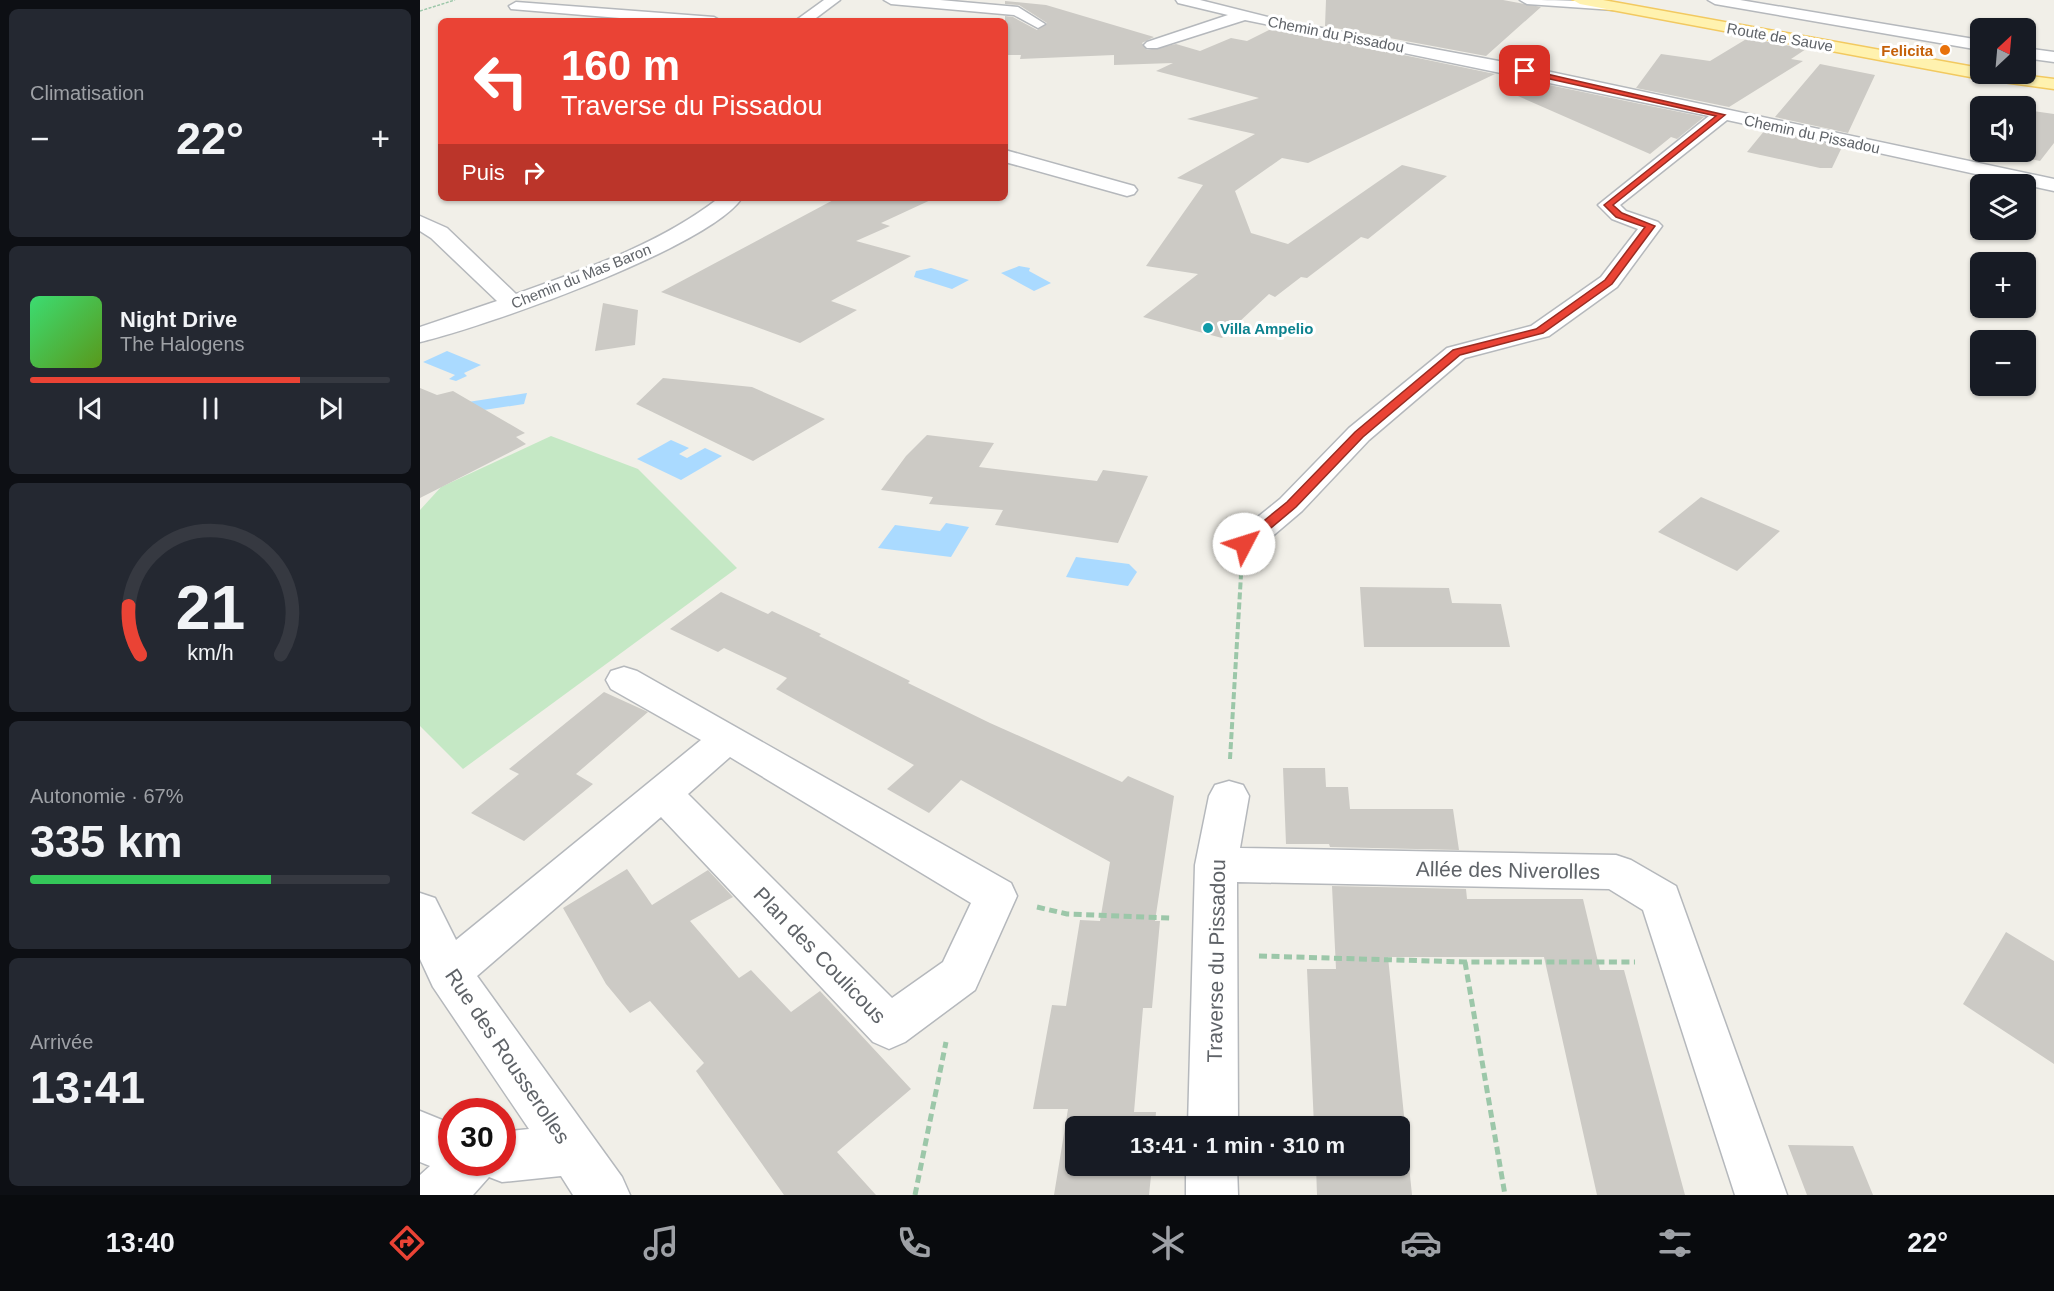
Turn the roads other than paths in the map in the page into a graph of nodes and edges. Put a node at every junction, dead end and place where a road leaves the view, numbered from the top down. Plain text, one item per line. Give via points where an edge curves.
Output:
1 (833, 0) edge
2 (891, 0) edge
3 (1182, 0) edge
4 (1527, 0) edge
5 (1580, 0) edge
6 (1715, 0) edge
7 (1751, 3) edge
8 (516, 6) dead end
9 (1614, 6) junction
10 (1244, 15) junction
11 (674, 18) edge
12 (806, 18) edge
13 (1038, 24) dead end
14 (1970, 43) edge
15 (1152, 45) dead end
16 (2036, 55) edge
17 (2054, 57) edge
18 (1970, 71) edge
19 (2036, 81) edge
20 (2054, 84) edge
21 (1722, 115) junction
22 (1008, 157) edge
23 (1008, 174) edge
24 (2054, 185) edge
25 (1127, 190) dead end
26 (1088, 200) dead end
27 (728, 201) edge
28 (420, 222) edge
29 (513, 304) junction
30 (420, 334) edge
31 (1244, 544) road end
32 (624, 680) dead end
33 (728, 738) junction
34 (663, 793) junction
35 (1229, 796) dead end
36 (1216, 865) junction
37 (420, 911) edge
38 (449, 973) junction
39 (1213, 1116) edge
40 (420, 1136) edge
41 (438, 1144) edge
42 (572, 1150) junction
43 (516, 1156) edge
44 (456, 1176) edge
45 (1212, 1176) edge
46 (436, 1195) edge
47 (604, 1195) edge
48 (1212, 1195) edge
49 (1761, 1195) edge

1 - 12 street
2 - 13 street via 1018,11
3 - 10 street, Chemin du Pissadou
4 - 9 street
5 - 9 main road, Route de Sauve
6 - 7 street
7 - 14 street
8 - 11 street
9 - 18 main road, Route de Sauve
10 - 15 street
10 - 21 street, Chemin du Pissadou
16 - 17 street
19 - 20 main road, Route de Sauve
21 - 24 street, Chemin du Pissadou
21 - 31 street via 1608,205 1619,215 1651,226 1609,282 1540,331 1456,353 1359,434 1292,505
22 - 25 street
23 - 26 street
27 - 29 street, Chemin du Mas Baron via 644,253
28 - 29 street via 439,233
29 - 30 street, Chemin du Mas Baron
32 - 33 street
33 - 34 street
33 - 34 street, Plan des Coulicous via 996,896 959,976 889,1027
34 - 38 street
35 - 36 street, Traverse du Pissadou
36 - 39 street, Traverse du Pissadou
36 - 49 street, Allée des Niverolles via 1616,872 1661,898
37 - 38 street, Rue des Rousserolles
38 - 42 street, Rue des Rousserolles
40 - 41 street
42 - 43 street
42 - 47 street, Rue des Rousserolles
44 - 46 street
45 - 48 street

